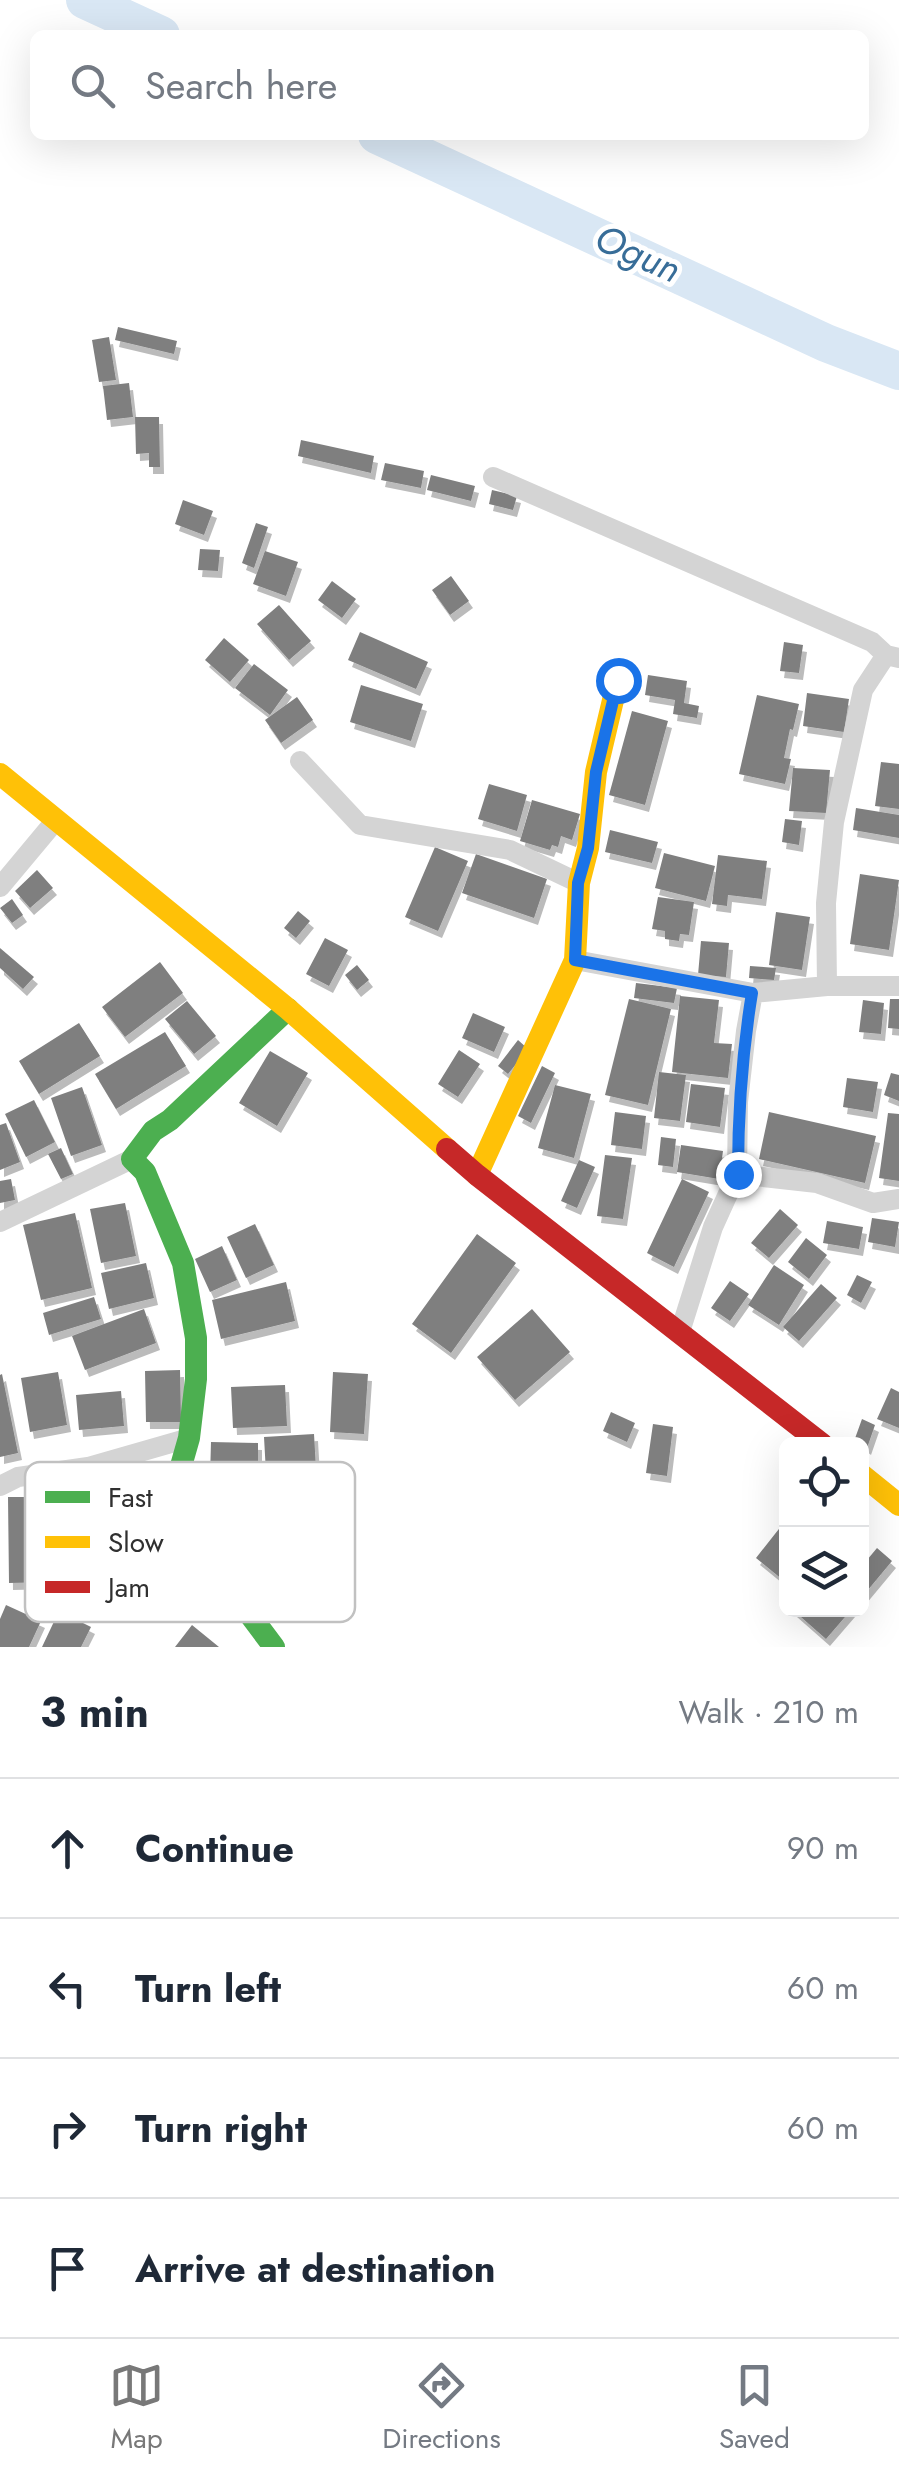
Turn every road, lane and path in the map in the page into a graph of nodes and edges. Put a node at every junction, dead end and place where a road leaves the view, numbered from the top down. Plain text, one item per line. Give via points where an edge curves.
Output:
1 (493, 477) dead end
2 (892, 656) edge
3 (618, 680) dead end
4 (300, 760) dead end
5 (0, 774) edge
6 (56, 820) junction
7 (578, 883) junction
8 (0, 887) edge
9 (575, 960) junction
10 (828, 986) junction
11 (899, 986) edge
12 (752, 993) junction
13 (288, 1010) junction
14 (132, 1158) junction
15 (738, 1174) junction
16 (477, 1176) junction
17 (899, 1199) edge
18 (0, 1222) edge
19 (680, 1332) junction
20 (813, 1437) edge
21 (190, 1438) junction
22 (106, 1462) edge
23 (183, 1462) edge
24 (25, 1476) edge
25 (869, 1481) edge
26 (0, 1486) edge
27 (899, 1505) edge
28 (256, 1622) edge
29 (274, 1647) edge

1 - 2 street
2 - 10 street via 863,690 834,822 826,903
3 - 7 street
4 - 7 street via 360,824 510,850
5 - 6 street
6 - 8 street
6 - 13 street
7 - 9 street
9 - 12 street
9 - 16 street
10 - 11 street
10 - 12 street
12 - 15 street via 738,1102
13 - 14 street via 153,1131
13 - 16 street
14 - 18 street
14 - 21 street via 145,1172 183,1263 197,1356
15 - 17 street via 817,1183 873,1204
15 - 19 street
16 - 19 street
19 - 20 street
21 - 22 street
21 - 23 street
24 - 26 street
25 - 27 street
28 - 29 street

